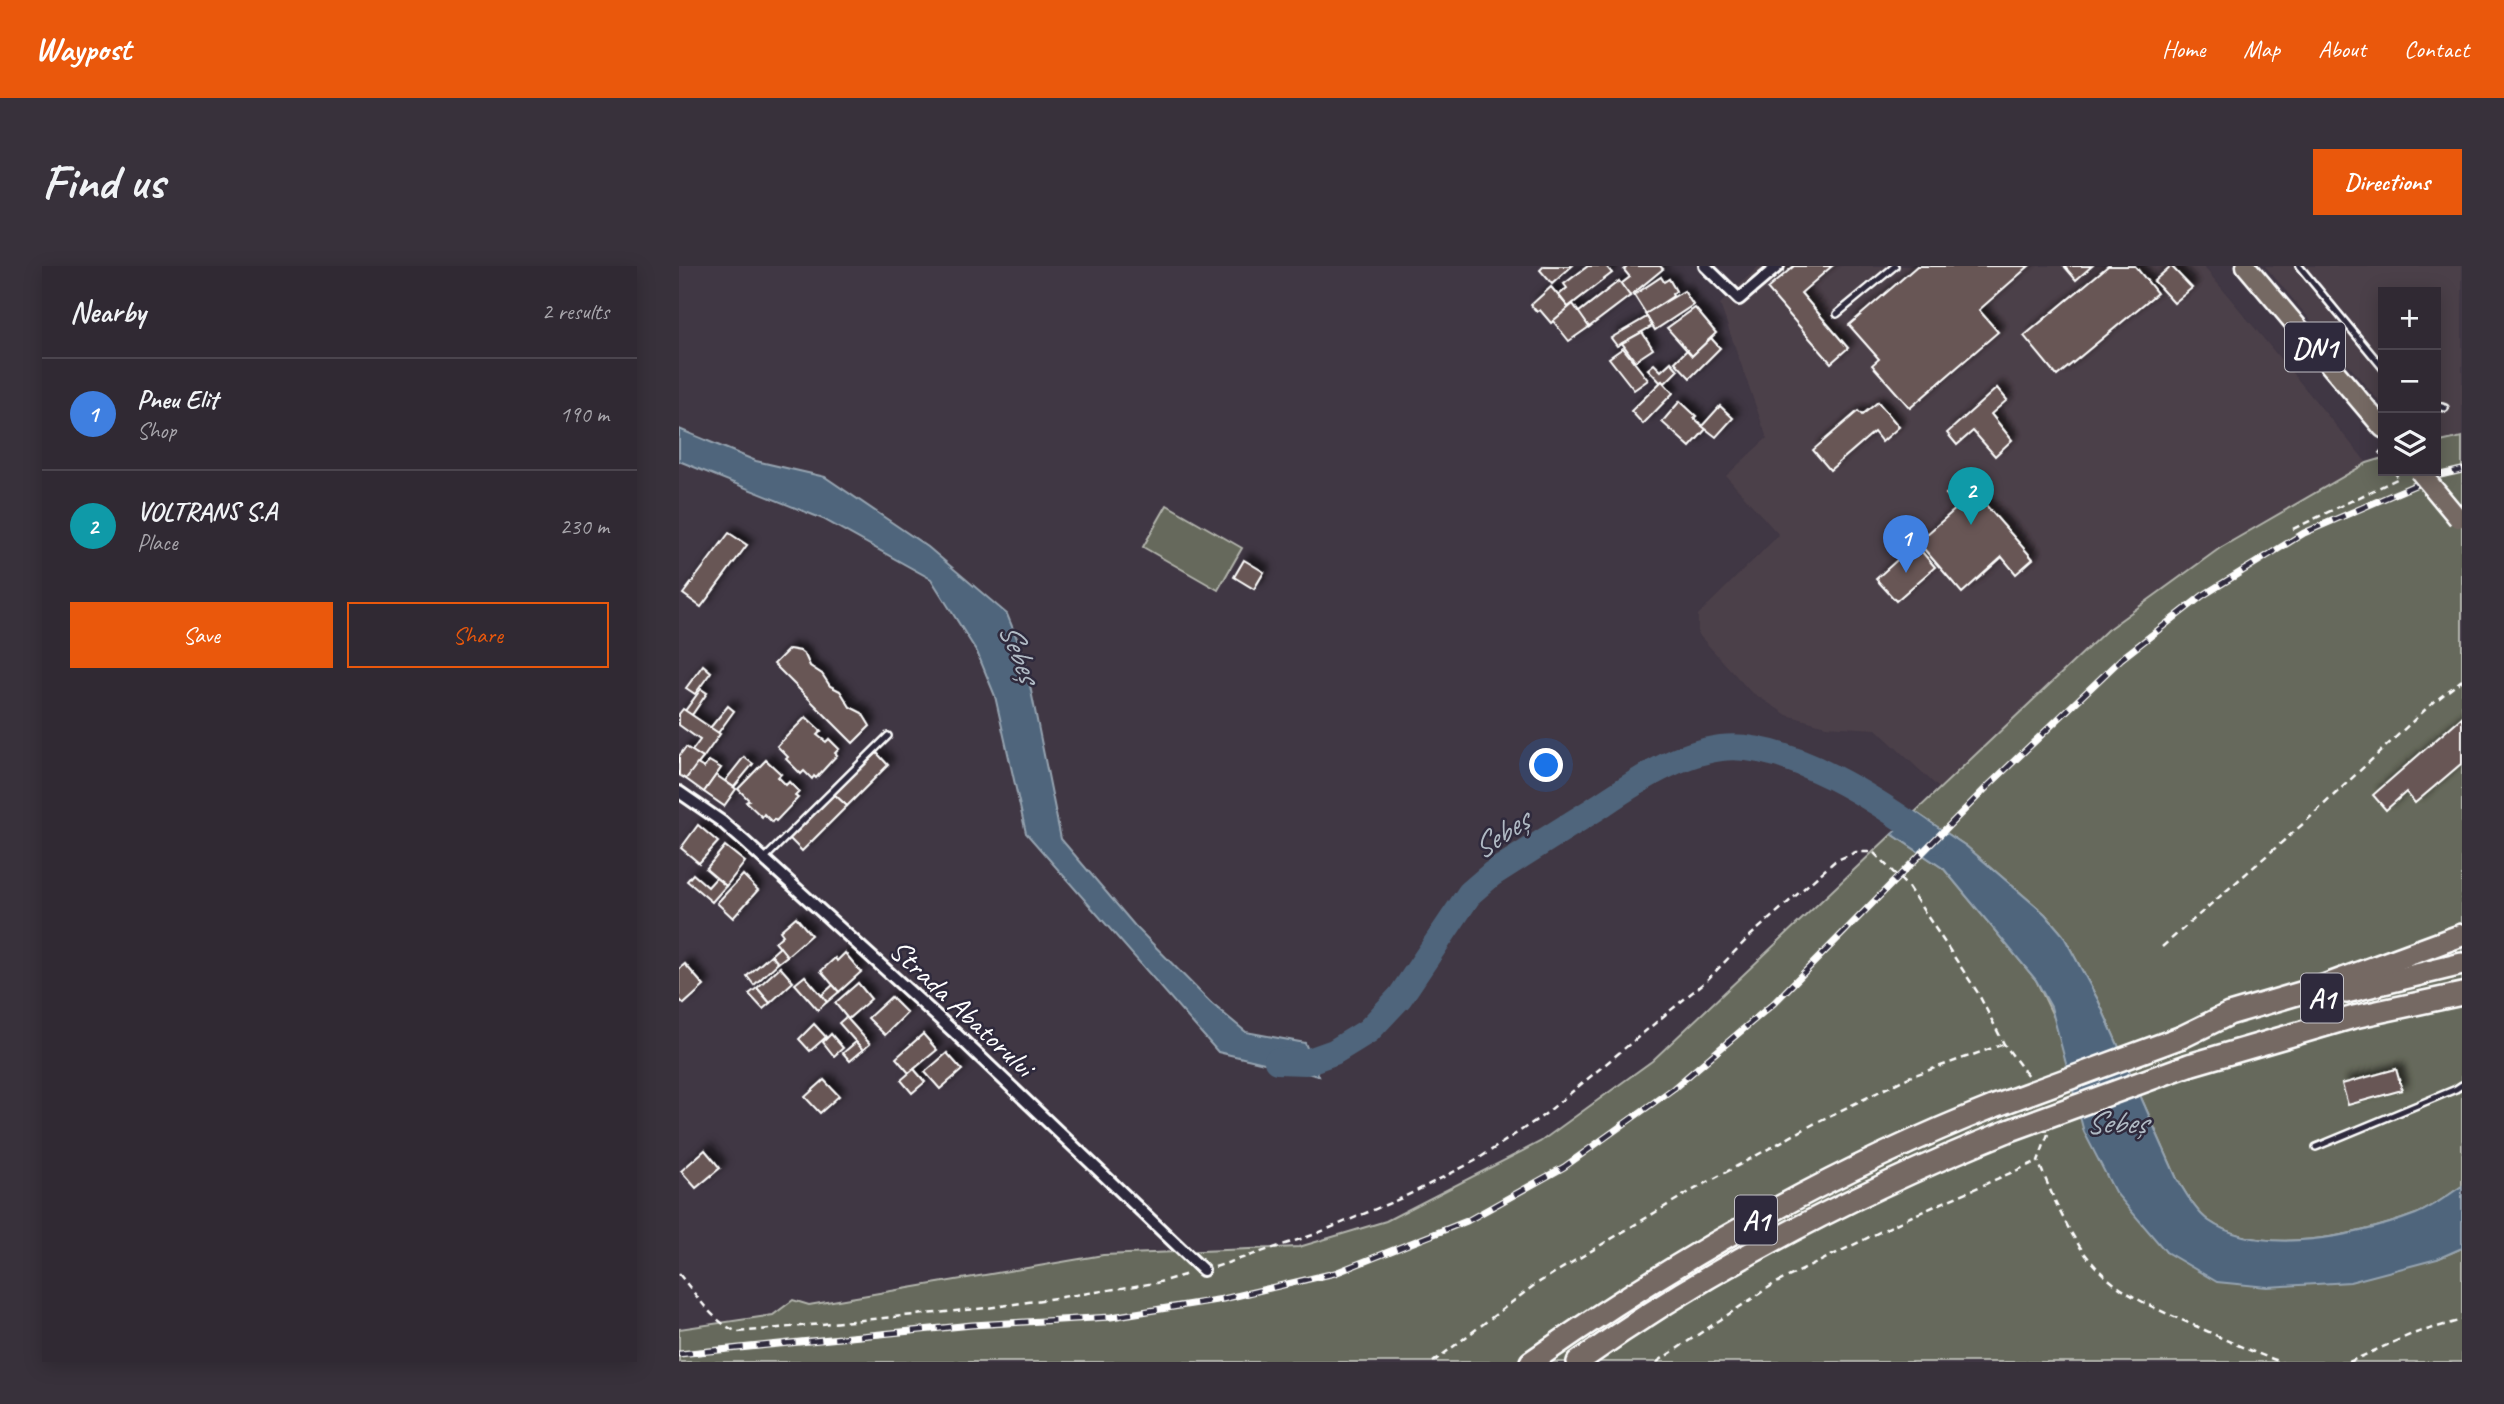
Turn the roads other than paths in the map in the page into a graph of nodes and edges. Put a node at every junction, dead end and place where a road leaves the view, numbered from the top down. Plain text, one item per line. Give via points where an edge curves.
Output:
1 (1705, 266) edge
2 (1778, 266) edge
3 (1895, 266) edge
4 (2246, 266) edge
5 (2299, 266) edge
6 (1837, 314) dead end
7 (2378, 362) edge
8 (2441, 407) edge
9 (2445, 408) dead end
10 (2378, 422) edge
11 (2423, 476) edge
12 (2460, 520) edge
13 (888, 736) dead end
14 (679, 792) edge
15 (764, 859) junction
16 (2462, 936) edge
17 (2462, 964) edge
18 (2462, 994) edge
19 (2182, 1037) junction
20 (2462, 1085) edge
21 (2316, 1147) dead end
22 (1203, 1270) road end
23 (1531, 1362) edge
24 (1578, 1362) edge

1 - 2 street via 1739,299
3 - 6 lane
4 - 10 main road, DN1
5 - 7 lane
8 - 9 lane
11 - 12 main road, bridge
13 - 15 lane
14 - 15 street, Strada Abatorului
15 - 22 street, Strada Abatorului via 953,1031
16 - 19 highway via 2333,983 2229,1014
17 - 19 highway, A1
18 - 24 highway, A1, bridge via 2354,1017 2189,1065 2008,1131 1803,1224 1658,1308
19 - 23 highway, A1, bridge via 1995,1106 1871,1159 1645,1286
20 - 21 lane

